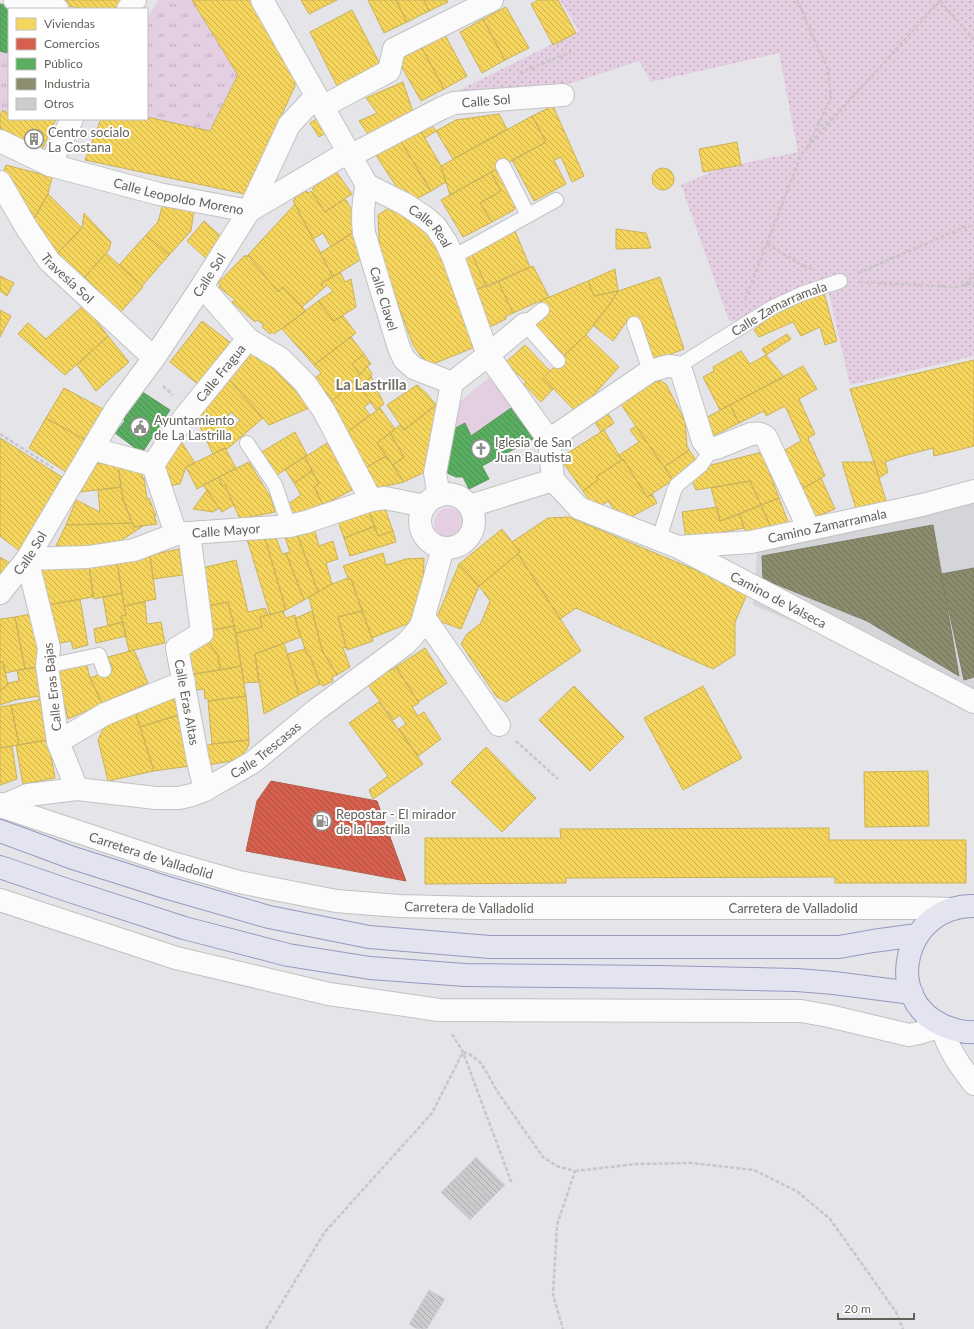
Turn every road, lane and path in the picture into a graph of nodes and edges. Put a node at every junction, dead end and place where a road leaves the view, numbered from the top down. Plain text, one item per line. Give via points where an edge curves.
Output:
1 (14, 0) edge
2 (262, 0) edge
3 (492, 0) edge
4 (797, 0) edge
5 (940, 0) edge
6 (53, 8) edge
7 (974, 40) edge
8 (563, 95) dead end
9 (319, 102) junction
10 (72, 120) edge
11 (808, 146) junction
12 (0, 147) edge
13 (349, 154) junction
14 (50, 165) junction
15 (503, 166) dead end
16 (0, 182) edge
17 (367, 185) junction
18 (556, 200) dead end
19 (249, 211) junction
20 (528, 215) junction
21 (974, 226) edge
22 (767, 244) junction
23 (453, 257) junction
24 (974, 273) edge
25 (840, 281) junction
26 (974, 283) edge
27 (966, 285) junction
28 (202, 286) junction
29 (542, 310) dead end
30 (525, 324) junction
31 (634, 324) dead end
32 (732, 333) junction
33 (248, 339) junction
34 (488, 355) junction
35 (558, 361) dead end
36 (150, 364) junction
37 (677, 367) junction
38 (650, 371) junction
39 (452, 383) junction
40 (190, 410) junction
41 (0, 434) edge
42 (549, 440) junction
43 (247, 443) dead end
44 (93, 449) junction
45 (712, 449) junction
46 (153, 465) junction
47 (553, 480) junction
48 (73, 481) junction
49 (974, 491) edge
50 (371, 500) junction
51 (432, 501) junction
52 (470, 506) junction
53 (289, 526) junction
54 (809, 529) junction
55 (183, 534) junction
56 (669, 543) junction
57 (443, 548) junction
58 (26, 560) junction
59 (0, 593) edge
60 (424, 617) junction
61 (47, 666) junction
62 (104, 670) dead end
63 (184, 682) junction
64 (974, 702) edge
65 (499, 726) joint
66 (58, 742) junction
67 (558, 779) dead end
68 (77, 789) junction
69 (205, 790) junction
70 (1, 805) edge
71 (0, 831) edge
72 (0, 866) edge
73 (0, 900) edge
74 (974, 906) edge
75 (953, 909) junction
76 (917, 935) junction
77 (912, 993) junction
78 (942, 1026) junction
79 (974, 1032) edge
80 (463, 1052) junction
81 (974, 1084) edge
82 (575, 1171) junction
83 (512, 1184) dead end
84 (266, 1329) edge
85 (563, 1329) edge
86 (903, 1329) edge

1 - 6 street
2 - 9 street
3 - 9 street, Calle Sol via 394,49 389,71
4 - 11 path via 828,70 830,98
5 - 7 path
5 - 11 path
8 - 13 street, Calle Sol via 454,103
9 - 13 street
9 - 19 street, Calle Sol via 289,125
10 - 14 street
11 - 22 path via 801,155
12 - 14 street, Calle Leopoldo Moreno
13 - 17 street
13 - 19 street, Calle Leopoldo Moreno
14 - 19 street, Calle Leopoldo Moreno via 159,194
15 - 20 lane
16 - 36 street, Travesía Sol via 49,261
17 - 23 street, Calle Real via 426,218 446,242
17 - 39 street, Calle Clavel via 363,202 364,233 399,348 404,359 414,368
18 - 20 lane
19 - 28 street, Calle Sol
20 - 23 lane
21 - 25 path, Calle Zamarramala via 967,226
22 - 25 path via 800,264
22 - 32 path
23 - 34 street, Calle Real
24 - 27 path
25 - 27 path via 955,287
25 - 32 lane, Calle Zamarramala via 773,307
26 - 27 path
28 - 33 street, Calle Fragua
28 - 36 street, Calle Sol
29 - 30 lane
30 - 34 street
30 - 35 lane
31 - 38 lane
32 - 37 lane, Calle Zamarramala
33 - 40 street, Calle Fragua
33 - 50 street, Calle Fragua via 281,359 305,383 324,411
34 - 39 street
34 - 42 street, Calle Real
36 - 40 path
36 - 44 street, Calle Sol via 116,409
37 - 38 street, Calle Zamarramala via 668,366
37 - 45 street via 682,373 703,441
38 - 42 street, Calle Zamarramala
39 - 51 street
40 - 46 street, Calle Fragua
41 - 48 path
42 - 47 street, Calle Real
43 - 53 lane via 275,485
44 - 46 street
44 - 48 street, Calle Sol
45 - 54 street via 751,434 761,433 766,437
45 - 56 lane via 701,465 677,485 674,491
46 - 55 street
47 - 52 street
47 - 56 street, Camino de Valseca via 579,508
48 - 58 street, Calle Sol
49 - 54 street, Camino Zamarramala
50 - 51 street, Calle Mayor via 385,498
50 - 53 street, Calle Mayor
51 - 52 street via 448,494 456,495
51 - 57 street via 422,514 422,531 434,545
52 - 57 street via 475,523 472,532 460,545
53 - 55 street, Calle Mayor
54 - 56 street, Camino Zamarramala via 751,542
55 - 58 street, Calle Mayor via 134,550 88,557
55 - 63 street, Calle Eras Altas via 202,633 177,648
56 - 64 street, Camino de Valseca
57 - 60 street, Calle Trescasas
58 - 59 street, Calle Sol
58 - 61 street, Calle Eras Bajas via 49,648
60 - 65 street
60 - 69 street, Calle Trescasas via 419,629 404,645 316,710 254,762
61 - 62 lane via 99,655
61 - 66 street, Calle Eras Bajas
63 - 66 street via 105,714
63 - 69 street, Calle Eras Altas
65 - 67 path
66 - 68 street, Calle Eras Bajas
68 - 69 street, Calle Trescasas via 161,798 179,798
68 - 70 street, Calle Trescasas via 28,795
70 - 75 street, Carretera de Valladolid via 166,862 239,882 336,901 478,908
71 - 76 highway, Carretera de Valladolid via 73,858 268,917 369,937 490,947 839,947
72 - 77 highway via 184,928 288,955 370,968 465,975 797,980
73 - 78 street via 176,958 329,994 439,1010 801,1011 909,1035
74 - 75 highway
75 - 76 highway via 938,915
76 - 77 highway via 909,953 907,973
77 - 78 highway via 924,1012
78 - 79 highway
78 - 81 street via 951,1051
80 - 82 path via 481,1063 499,1094 543,1157 557,1166
80 - 83 path
80 - 84 path via 432,1113 324,1233
82 - 85 path via 557,1225 553,1295
82 - 86 path via 636,1164 692,1163 754,1170 798,1192 830,1219 896,1312

